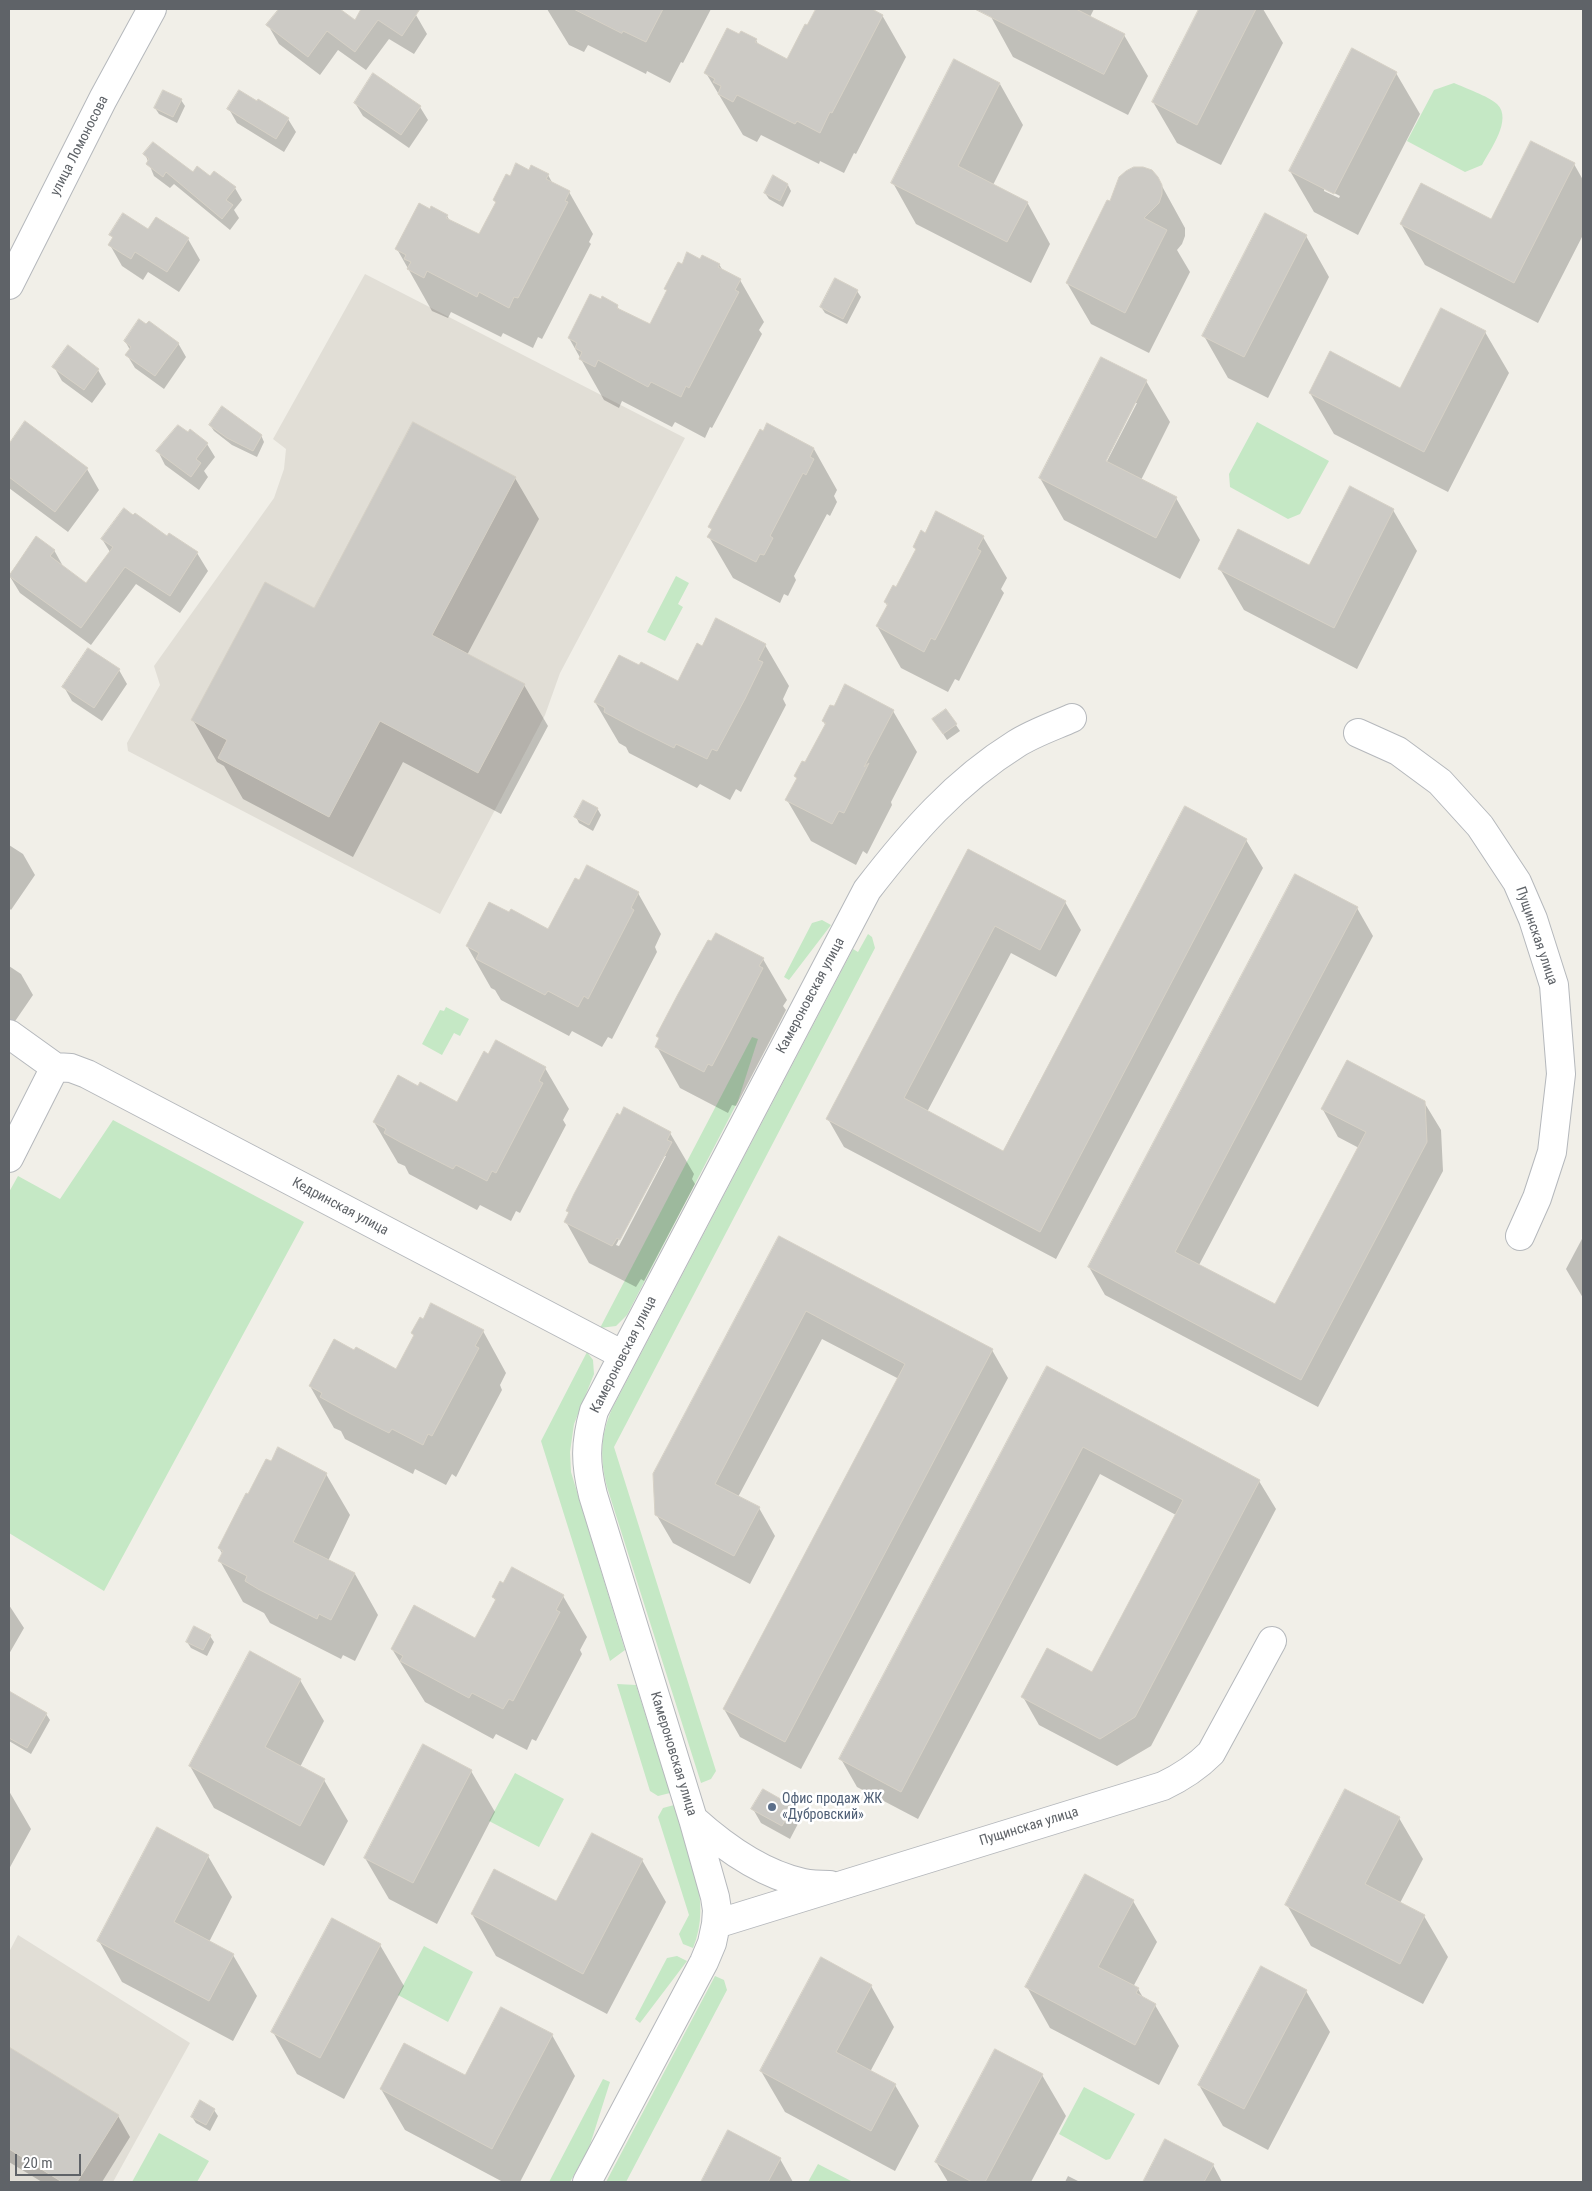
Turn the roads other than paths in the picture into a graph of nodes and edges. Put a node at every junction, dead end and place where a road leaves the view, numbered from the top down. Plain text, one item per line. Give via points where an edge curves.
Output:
1 (152, 9) edge
2 (9, 285) edge
3 (1072, 718) dead end
4 (1358, 733) dead end
5 (9, 1034) edge
6 (56, 1068) junction
7 (9, 1158) edge
8 (1520, 1236) dead end
9 (623, 1354) junction
10 (1272, 1641) dead end
11 (693, 1819) junction
12 (841, 1886) junction
13 (716, 1924) junction
14 (587, 2182) edge

1 - 2 street, улица Ломоносова
3 - 9 street, Камероновская улица via 1018,743 972,774 928,816 867,890
4 - 8 street, Пущинская улица via 1398,751 1440,782 1480,826 1517,882 1533,919 1557,1005 1561,1074 1552,1152
5 - 6 street
6 - 7 street
6 - 9 street, Кедринская улица via 71,1068 88,1074
9 - 11 street, Камероновская улица via 594,1411 586,1464
10 - 12 street, Пущинская улица via 1210,1753 1184,1776 1163,1786
11 - 12 street via 732,1851 779,1876 805,1884
11 - 13 street, Камероновская улица via 716,1897
12 - 13 street, Пущинская улица
13 - 14 street, Камероновская улица via 704,1962

